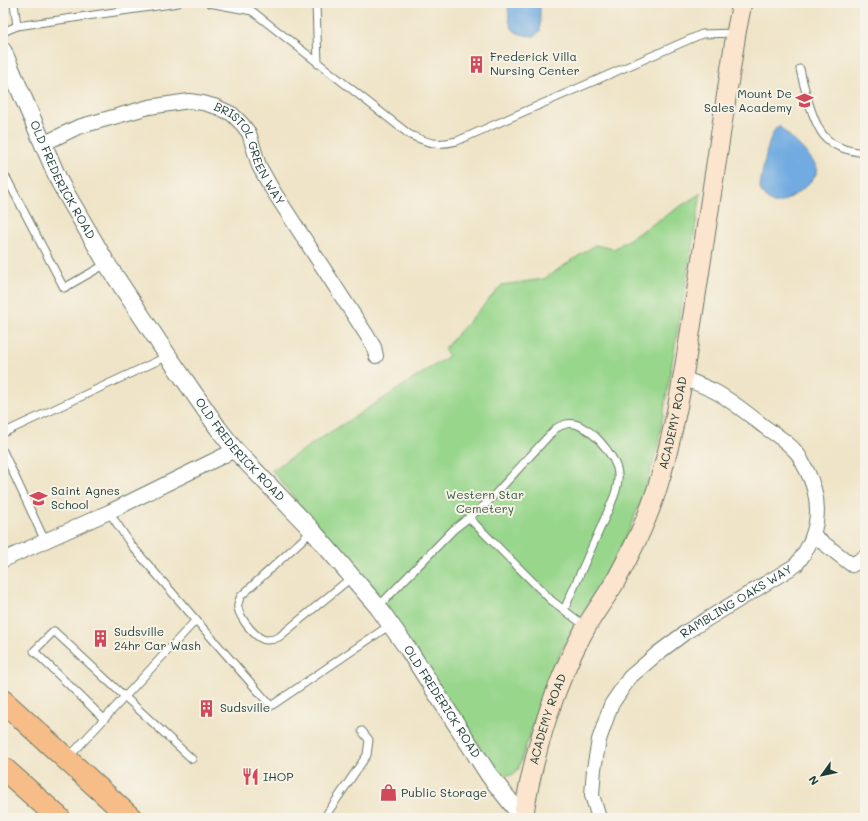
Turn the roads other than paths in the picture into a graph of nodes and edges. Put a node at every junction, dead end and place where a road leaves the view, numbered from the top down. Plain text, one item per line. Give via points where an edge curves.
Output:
1 (14, 3) edge
2 (178, 3) edge
3 (209, 3) edge
4 (316, 3) edge
5 (742, 3) edge
6 (17, 26) junction
7 (3, 32) edge
8 (736, 33) junction
9 (3, 51) edge
10 (318, 64) junction
11 (800, 69) dead end
12 (42, 144) junction
13 (865, 153) edge
14 (3, 175) edge
15 (107, 264) junction
16 (168, 356) junction
17 (376, 356) dead end
18 (683, 378) junction
19 (3, 433) edge
20 (235, 450) junction
21 (3, 452) edge
22 (109, 512) junction
23 (469, 518) junction
24 (312, 531) junction
25 (813, 535) junction
26 (45, 541) junction
27 (865, 557) edge
28 (3, 560) edge
29 (352, 577) junction
30 (378, 608) junction
31 (564, 610) junction
32 (196, 620) junction
33 (390, 625) junction
34 (586, 628) junction
35 (3, 689) edge
36 (125, 697) junction
37 (3, 701) edge
38 (104, 719) junction
39 (362, 731) dead end
40 (44, 740) junction
41 (192, 759) dead end
42 (66, 760) junction
43 (5, 771) edge
44 (59, 818) edge
45 (131, 818) edge
46 (324, 818) edge
47 (523, 818) edge
48 (599, 818) edge

1 - 6 lane
2 - 6 lane
3 - 10 lane via 252,11
4 - 10 lane
5 - 8 main road, ACADEMY ROAD
6 - 7 lane
8 - 10 lane via 702,34 443,145 410,135
8 - 18 main road, ACADEMY ROAD
9 - 12 street, OLD FREDERICK ROAD
11 - 13 lane via 808,99 826,139 852,152
12 - 15 street, OLD FREDERICK ROAD via 60,182
12 - 17 street, BRISTOL GREEN WAY via 78,127 169,103 203,103 232,114 248,133 259,166 272,189 368,337
14 - 15 lane via 64,288
15 - 16 street, OLD FREDERICK ROAD
16 - 19 lane
16 - 20 street, OLD FREDERICK ROAD
18 - 25 street, RAMBLING OAKS WAY via 713,390 730,401 797,453 813,485 816,505
18 - 34 main road, ACADEMY ROAD via 669,447 655,494 636,542
20 - 22 street
20 - 24 street, OLD FREDERICK ROAD
21 - 26 lane
22 - 26 street
22 - 32 lane via 132,546
23 - 30 lane via 453,530
23 - 31 lane
23 - 31 lane via 486,504 555,429 567,423 581,426 596,436 616,463 616,489
24 - 29 street, OLD FREDERICK ROAD
24 - 29 lane via 241,596 238,609 252,631 266,640 279,637
25 - 27 street via 852,564
25 - 48 street, RAMBLING OAKS WAY via 806,553 796,565 686,632 630,677 611,705 599,740 592,795
26 - 28 street
29 - 30 street, OLD FREDERICK ROAD
30 - 33 street, OLD FREDERICK ROAD
31 - 34 lane
32 - 33 lane via 271,706
32 - 36 lane
33 - 47 street, OLD FREDERICK ROAD via 489,776
34 - 47 main road, ACADEMY ROAD via 553,698 543,728 534,759
35 - 40 main road
36 - 38 lane
36 - 38 lane via 54,631 34,651
36 - 41 lane
37 - 40 main road
38 - 42 lane
39 - 46 lane via 369,740 367,755
40 - 42 main road
42 - 45 main road
43 - 44 main road

